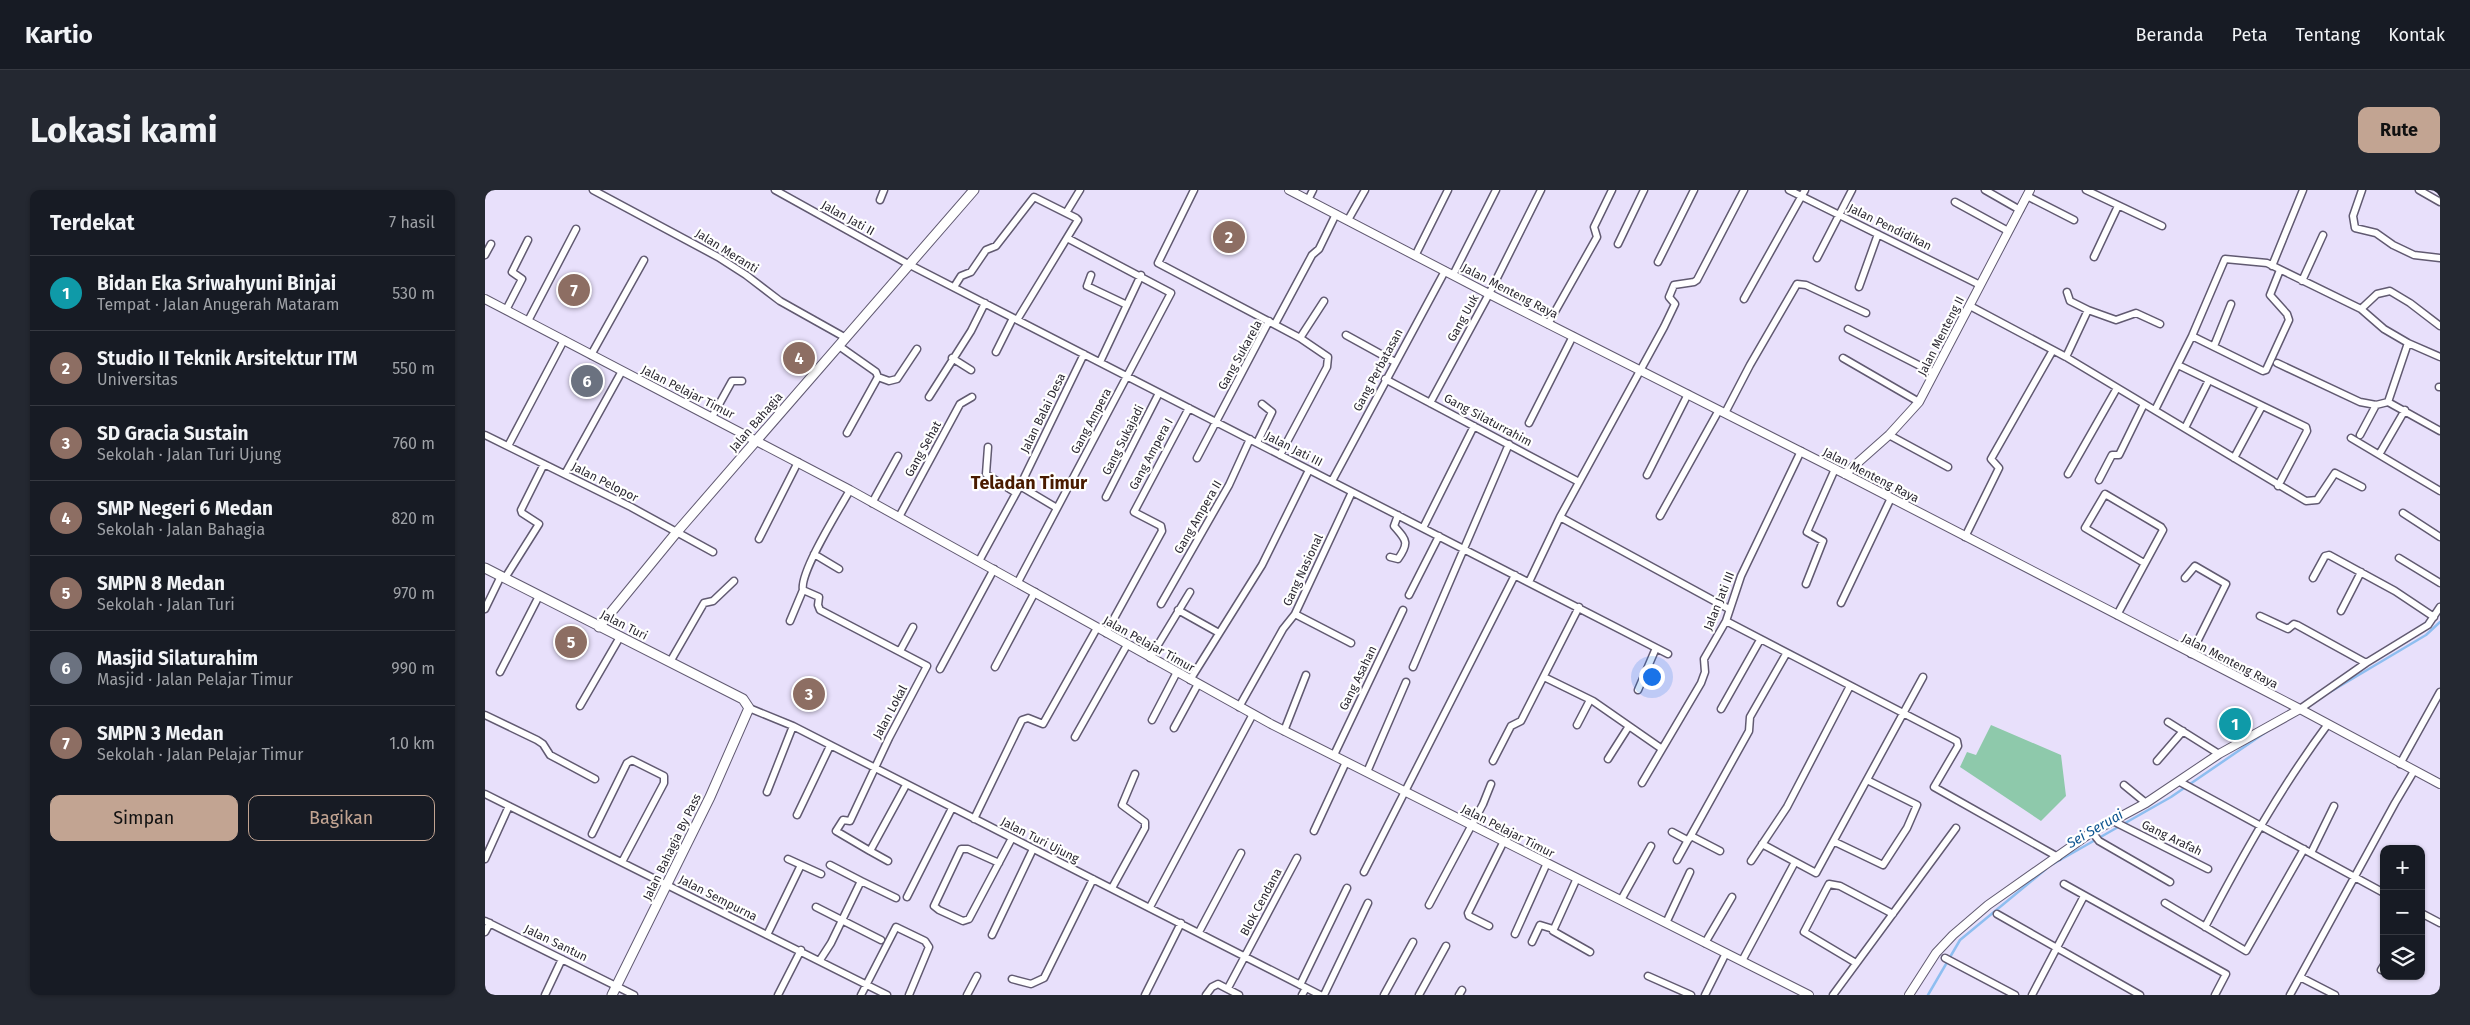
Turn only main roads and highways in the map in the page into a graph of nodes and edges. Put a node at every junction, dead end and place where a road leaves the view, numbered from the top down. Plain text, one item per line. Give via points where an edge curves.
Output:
1 (974, 190) edge
2 (485, 568) edge
3 (599, 627) junction
4 (749, 708) joint
5 (612, 995) edge

1 - 3 main road, Jalan Bahagia via 676,533
2 - 3 main road, Jalan Turi
3 - 4 main road, Jalan Turi via 743,699
4 - 5 main road, Jalan Bahagia By Pass via 710,797

